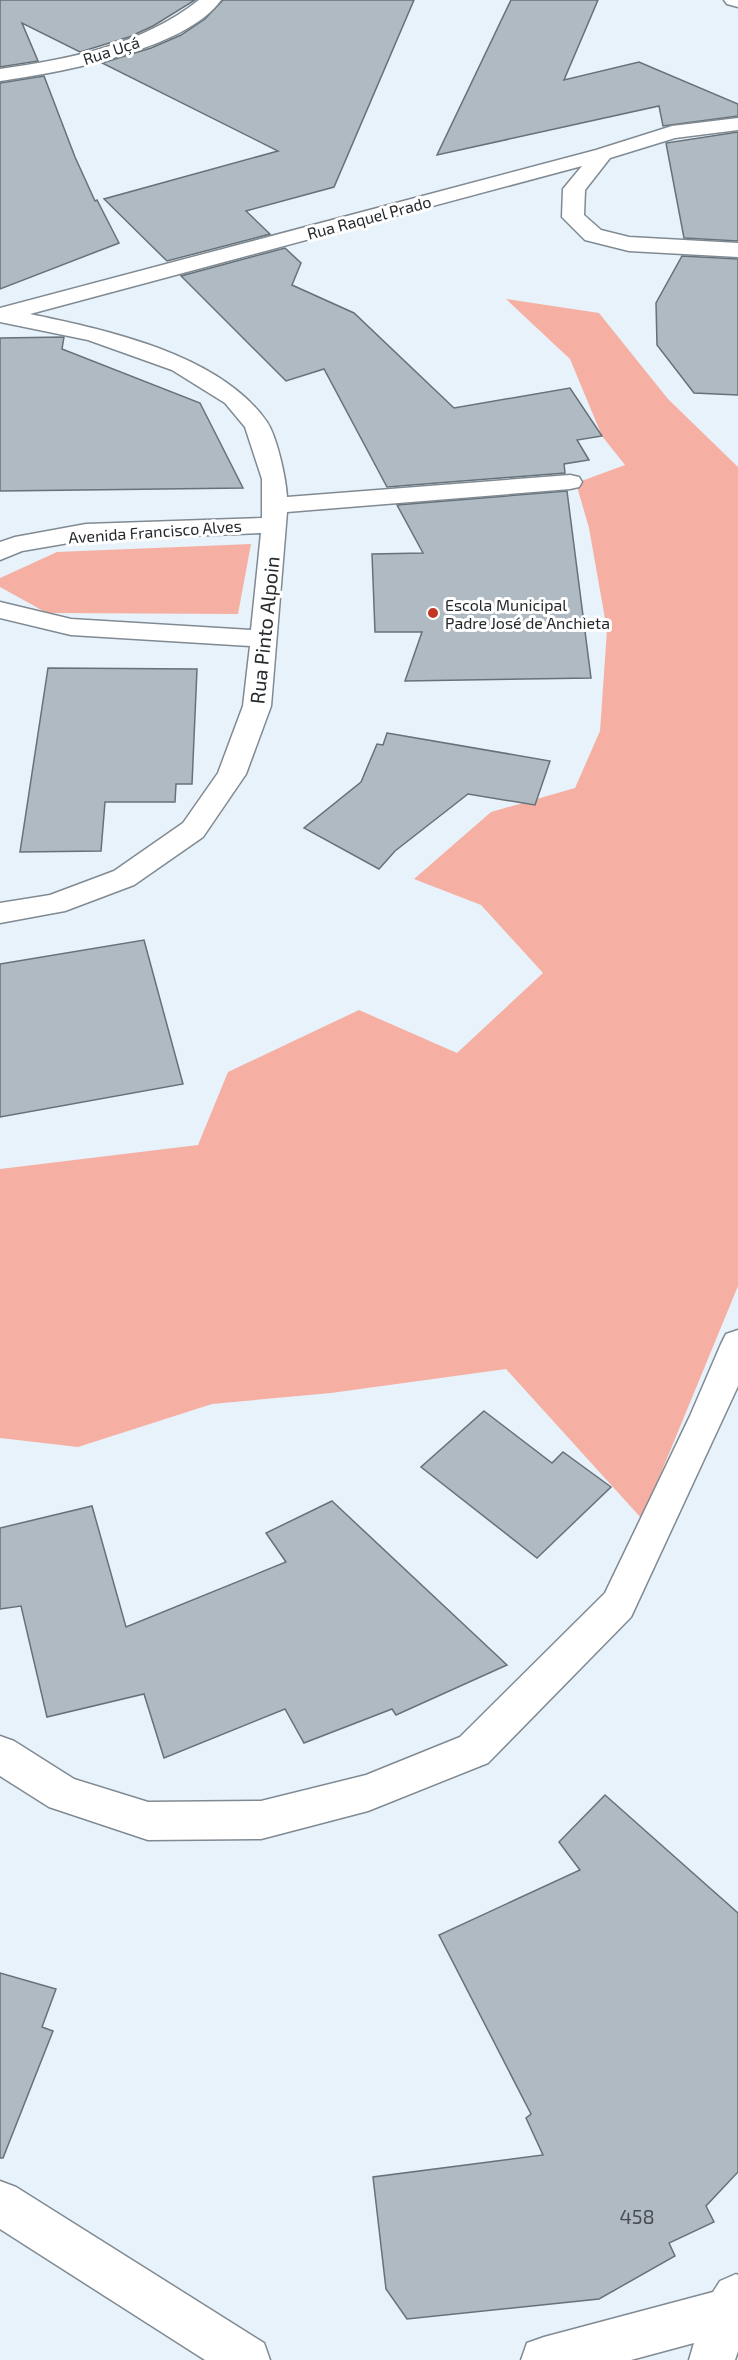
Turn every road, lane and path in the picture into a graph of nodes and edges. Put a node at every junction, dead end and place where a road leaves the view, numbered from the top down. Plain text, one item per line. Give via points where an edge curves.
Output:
1 (211, 0) edge
2 (0, 75) edge
3 (738, 124) edge
4 (603, 154) junction
5 (738, 250) edge
6 (0, 315) edge
7 (570, 482) dead end
8 (275, 515) junction
9 (0, 552) edge
10 (0, 610) edge
11 (264, 639) junction
12 (0, 913) edge
13 (738, 1344) edge
14 (0, 1754) edge
15 (0, 2203) edge
16 (733, 2303) edge
17 (247, 2360) edge
18 (544, 2360) edge
19 (712, 2360) edge

1 - 2 street, Rua Uçá via 196,15 128,47 47,69
3 - 4 street, Rua Raquel Prado via 672,132
4 - 5 street via 574,189 573,217 593,236 629,244
4 - 6 street, Rua Raquel Prado
6 - 8 street, Rua Pinto Alpoin via 94,334 180,365 233,398 257,425 274,479
7 - 8 street, Avenida Francisco Alves
8 - 9 street, Avenida Francisco Alves via 86,532 15,545
8 - 11 street, Rua Pinto Alpoin
10 - 11 street via 71,627
11 - 12 street, Rua Pinto Alpoin via 257,706 232,774 193,830 124,878 54,904
13 - 14 street via 618,1605 474,1750 368,1793 261,1820 148,1821 63,1794
15 - 17 street
16 - 18 street
16 - 19 street

